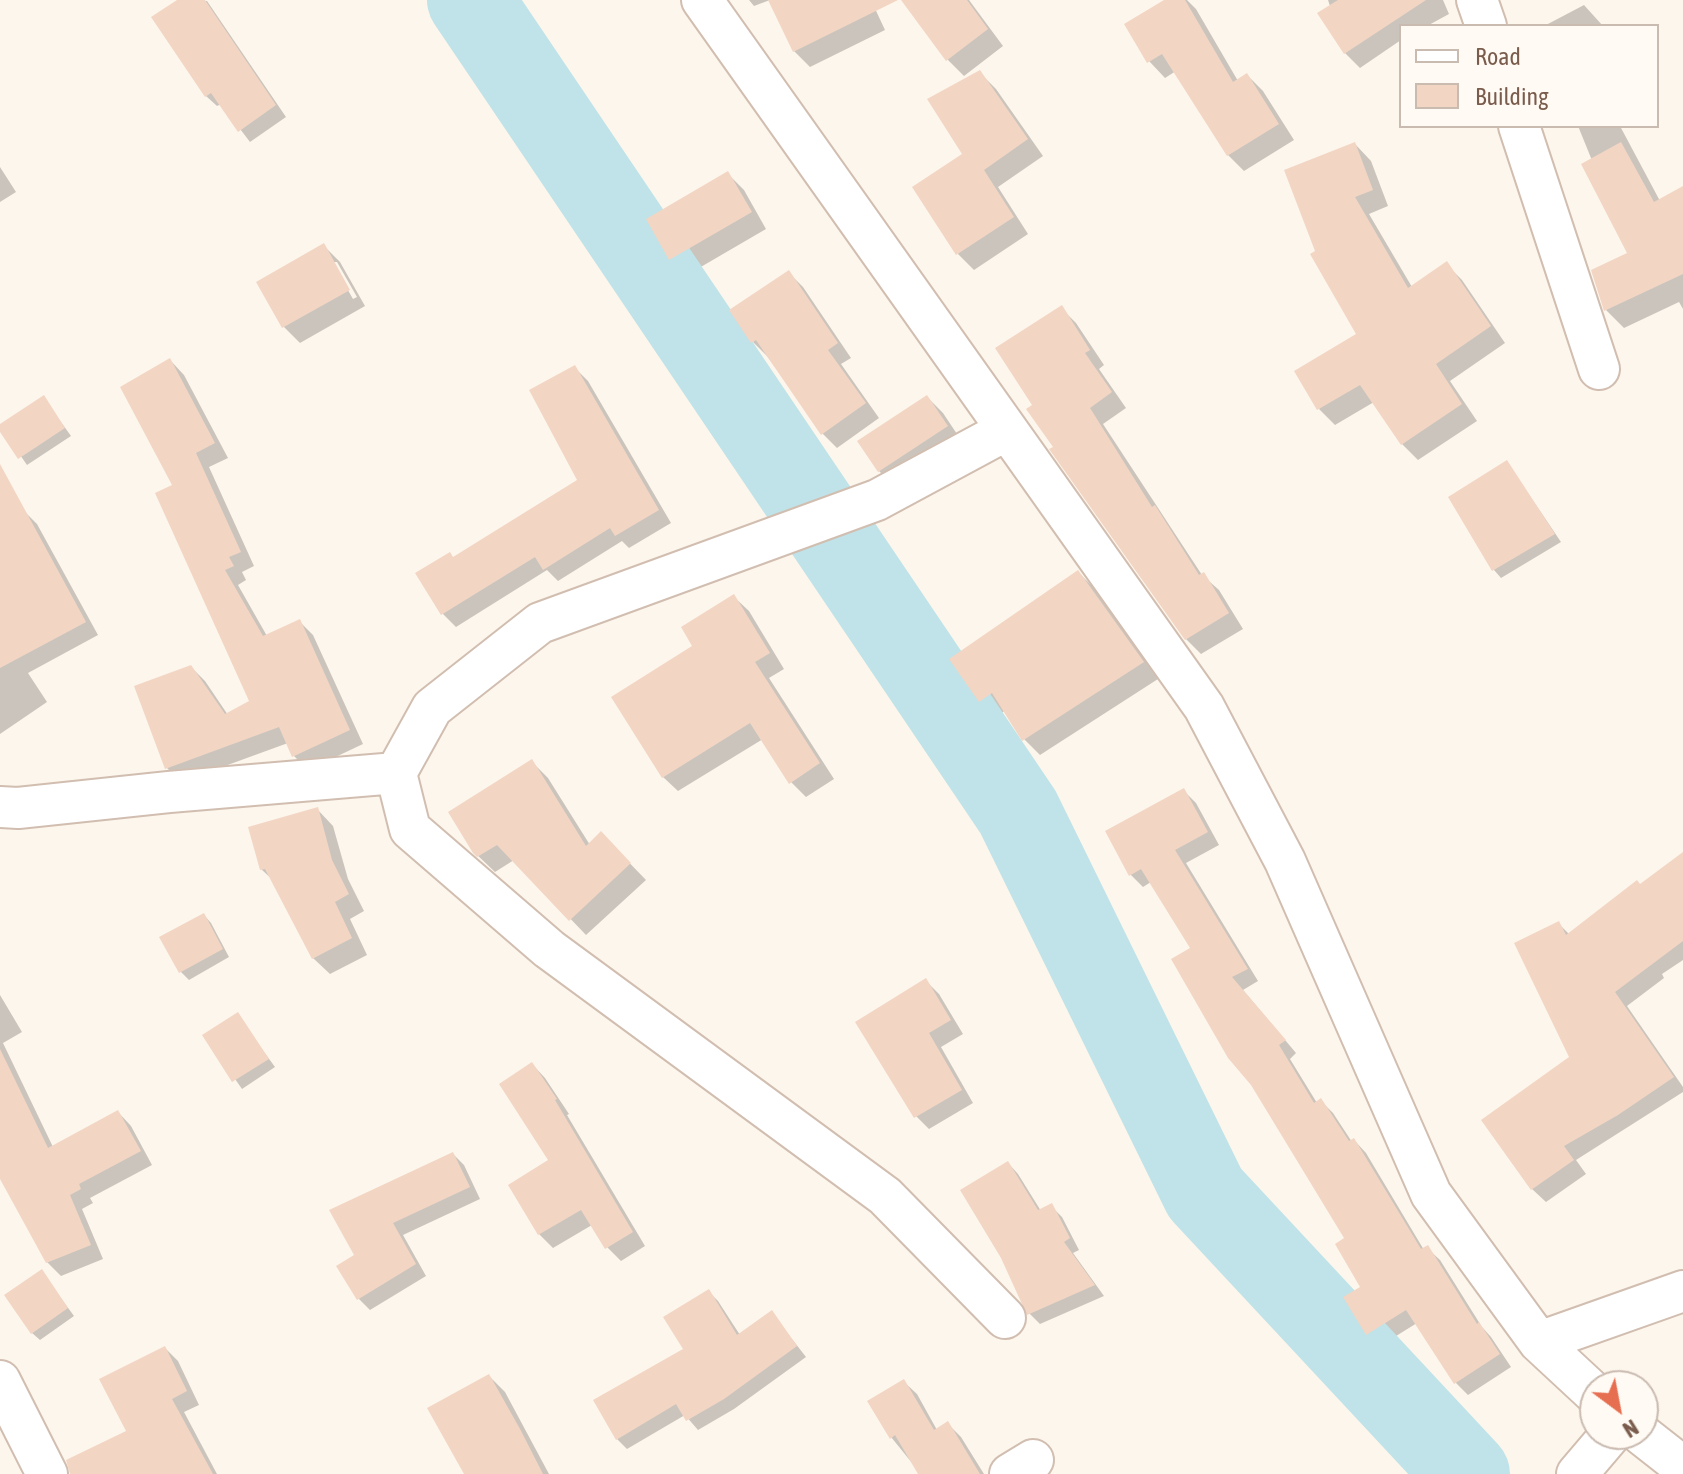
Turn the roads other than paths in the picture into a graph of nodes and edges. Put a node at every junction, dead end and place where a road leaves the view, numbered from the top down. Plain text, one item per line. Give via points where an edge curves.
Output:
1 (702, 0) edge
2 (1477, 0) edge
3 (1485, 24) edge
4 (1520, 128) edge
5 (1599, 369) dead end
6 (1007, 430) junction
7 (396, 773) junction
8 (0, 807) edge
9 (1683, 1291) edge
10 (1005, 1318) dead end
11 (1539, 1342) junction
12 (1579, 1379) edge
13 (0, 1381) edge
14 (1659, 1448) edge
15 (1597, 1450) edge
16 (1683, 1467) edge
17 (47, 1474) edge
18 (1577, 1474) edge

1 - 6 street
2 - 3 street
4 - 5 street
6 - 7 street via 877,500 540,623 432,708
6 - 11 street via 1204,707 1285,861 1431,1194
7 - 8 street
7 - 10 street via 410,829 549,949 885,1196
9 - 11 street
11 - 12 street
13 - 17 street
14 - 16 street
15 - 18 street

